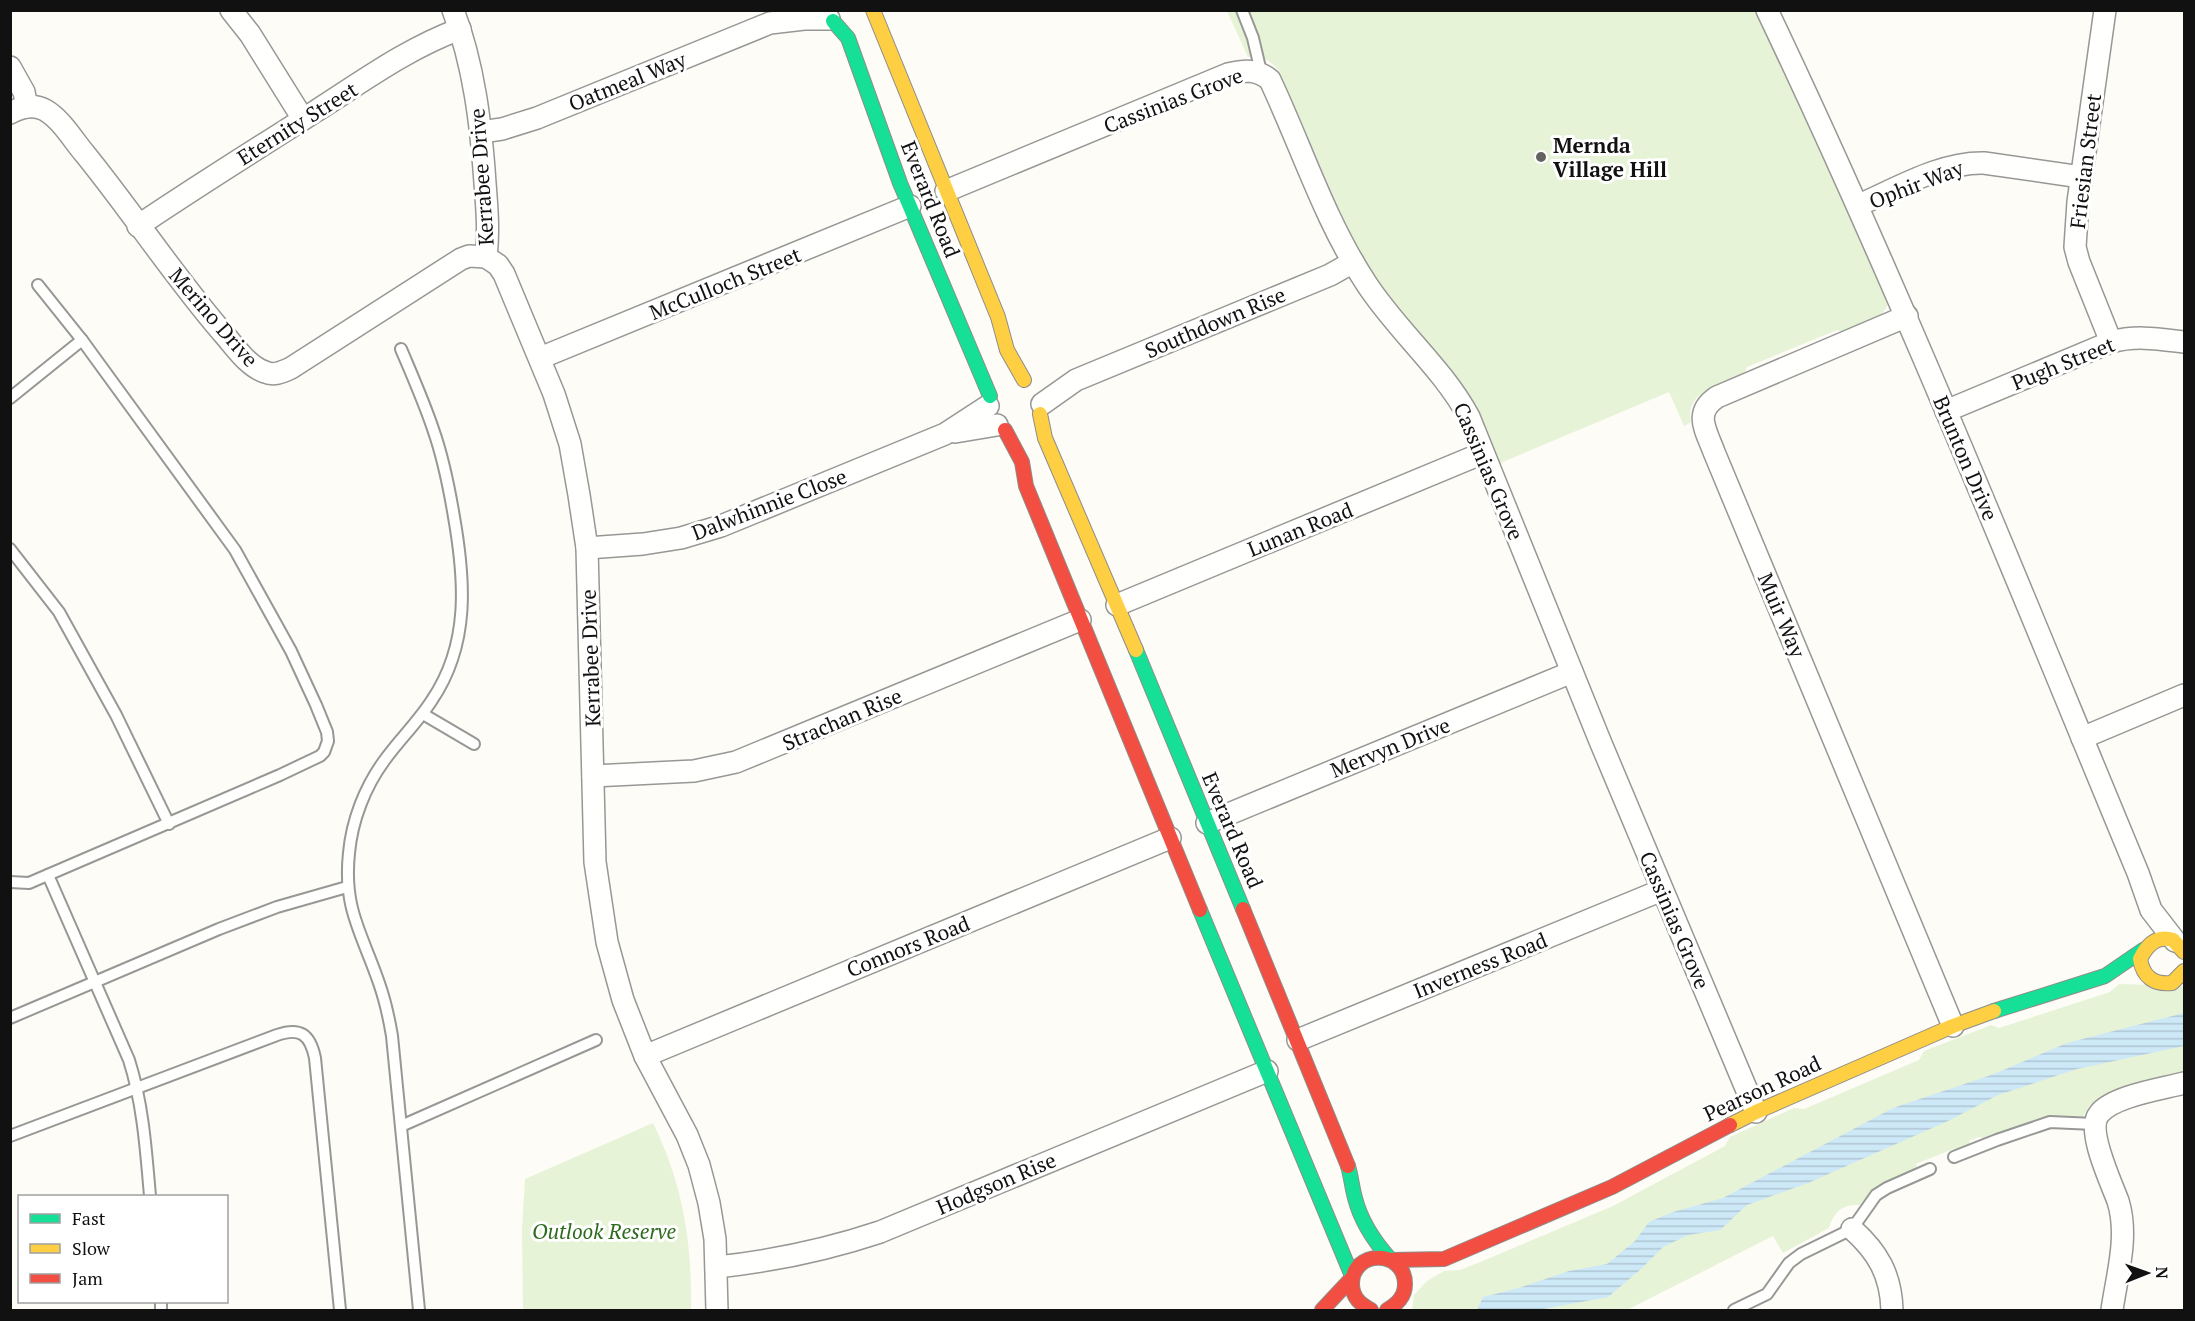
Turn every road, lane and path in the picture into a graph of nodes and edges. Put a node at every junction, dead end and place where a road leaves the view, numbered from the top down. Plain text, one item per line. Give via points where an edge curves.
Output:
1 (231, 10) edge
2 (873, 10) edge
3 (1242, 10) edge
4 (1767, 10) edge
5 (2105, 10) edge
6 (778, 17) edge
7 (827, 17) edge
8 (859, 17) edge
9 (456, 20) edge
10 (10, 67) edge
11 (1261, 72) junction
12 (19, 110) edge
13 (303, 119) junction
14 (481, 132) junction
15 (2081, 177) junction
16 (946, 191) junction
17 (910, 206) junction
18 (1859, 206) junction
19 (138, 226) junction
20 (486, 257) junction
21 (1353, 262) junction
22 (38, 285) dead end
23 (1907, 316) junction
24 (82, 340) junction
25 (2112, 342) junction
26 (2184, 342) edge
27 (401, 349) dead end
28 (540, 357) junction
29 (1035, 396) junction
30 (10, 398) edge
31 (1946, 411) junction
32 (995, 414) junction
33 (1483, 453) junction
34 (587, 548) junction
35 (10, 549) edge
36 (1117, 605) junction
37 (1080, 620) junction
38 (1572, 672) junction
39 (2184, 695) edge
40 (423, 714) junction
41 (2082, 738) junction
42 (474, 744) dead end
43 (593, 776) junction
44 (1208, 823) junction
45 (169, 824) junction
46 (1170, 838) junction
47 (48, 875) junction
48 (10, 882) edge
49 (347, 887) junction
50 (1662, 890) junction
51 (2151, 910) junction
52 (2180, 945) edge
53 (2144, 949) junction
54 (2183, 974) edge
55 (2105, 976) junction
56 (2150, 980) junction
57 (96, 982) junction
58 (10, 1018) edge
59 (1953, 1026) junction
60 (596, 1040) dead end
61 (1298, 1040) junction
62 (645, 1056) junction
63 (1267, 1071) junction
64 (2184, 1083) edge
65 (138, 1090) junction
66 (1756, 1112) junction
67 (2094, 1124) junction
68 (401, 1126) junction
69 (10, 1136) edge
70 (1954, 1157) dead end
71 (1930, 1169) dead end
72 (150, 1195) edge
73 (1852, 1228) junction
74 (1444, 1259) junction
75 (1391, 1260) junction
76 (717, 1267) junction
77 (1352, 1276) junction
78 (1405, 1293) junction
79 (1365, 1310) edge
80 (340, 1311) edge
81 (418, 1311) edge
82 (717, 1311) edge
83 (1322, 1311) edge
84 (1387, 1311) edge
85 (1406, 1311) edge
86 (1734, 1311) edge
87 (1892, 1311) edge
88 (2112, 1311) edge

1 - 13 street
2 - 16 street, Everard Road
3 - 11 lane
4 - 18 street, Brunton Drive
5 - 15 street, Friesian Street
6 - 7 street, Oatmeal Way
6 - 14 street, Oatmeal Way via 537,118
7 - 8 street
7 - 17 street, Everard Road via 848,38
9 - 13 street, Eternity Street via 439,37 409,51
9 - 14 street, Kerrabee Drive
10 - 12 street, Merino Drive via 24,92
11 - 16 street, Cassinias Grove via 1228,74
11 - 21 street, Cassinias Grove via 1270,80 1334,228
12 - 19 street, Merino Drive via 43,108 56,119
13 - 19 street, Eternity Street
14 - 20 street, Kerrabee Drive via 488,224
15 - 18 street, Ophir Way via 1970,163 1940,170
15 - 25 street, Friesian Street via 2076,247
16 - 29 street, Everard Road via 998,317 1007,350
17 - 28 street, McCulloch Street
17 - 32 street, Everard Road
18 - 23 street, Brunton Drive
19 - 20 street, Merino Drive via 246,359 273,374 291,368 455,263 469,256
20 - 28 street, Kerrabee Drive via 504,274
21 - 29 street, Southdown Rise
21 - 33 street, Cassinias Grove via 1400,329 1457,396
22 - 24 lane
23 - 31 street, Brunton Drive
23 - 59 street, Muir Way via 1717,397 1704,408 1703,416 1714,452
24 - 30 lane
24 - 45 lane via 235,550 291,651 327,732 324,752 313,760
25 - 26 street, Pugh Street via 2142,338
25 - 31 street, Pugh Street
27 - 40 lane via 443,463 463,580 463,607 454,656
28 - 34 street, Kerrabee Drive via 570,444
29 - 32 street via 1004,381
29 - 32 street via 1026,429
29 - 36 street, Everard Road via 1045,438
31 - 41 street, Brunton Drive
32 - 34 street, Dalwhinnie Close via 721,526 681,538
32 - 37 street, Everard Road via 1022,462 1026,486
33 - 36 street, Lunan Road
33 - 38 street, Cassinias Grove
34 - 43 street, Kerrabee Drive
35 - 45 lane via 59,612 116,715
36 - 44 street, Everard Road via 1157,715
37 - 43 street, Strachan Rise via 736,762 694,771
37 - 46 street, Everard Road via 1130,726
38 - 44 street, Mervyn Drive
38 - 50 street, Cassinias Grove
39 - 41 street
40 - 42 lane
40 - 49 lane via 384,761 361,802 352,831
41 - 51 street, Brunton Drive
43 - 62 street, Kerrabee Drive via 595,862 605,931 623,1000
44 - 61 street, Everard Road
45 - 47 lane
46 - 62 street, Connors Road
46 - 63 street, Everard Road
47 - 48 lane via 29,883
47 - 57 lane
49 - 57 lane via 237,922
49 - 68 lane via 358,931 387,1007
50 - 61 street, Inverness Road
50 - 66 street, Cassinias Grove
51 - 52 street, Brunton Drive
51 - 53 street, Brunton Drive
52 - 53 street, Pearson Road via 2163,938 2155,939
53 - 55 street, Pearson Road
53 - 56 street via 2141,967
54 - 56 street, Pearson Road via 2172,983
55 - 56 street, Pearson Road
55 - 59 street, Pearson Road
57 - 58 lane
57 - 65 lane
59 - 66 street, Pearson Road
60 - 68 lane
61 - 75 street, Everard Road via 1349,1168 1363,1220 1373,1240
62 - 76 street, Kerrabee Drive via 699,1165 709,1203
63 - 76 street, Hodgson Rise via 880,1232 800,1255
63 - 77 street, Everard Road
64 - 67 street via 2109,1105
65 - 69 lane
65 - 72 lane
65 - 80 lane via 287,1032 299,1032 310,1041 315,1058
66 - 74 street, Pearson Road via 1612,1187
67 - 70 lane via 2050,1122
67 - 88 street via 2123,1225
68 - 81 lane
71 - 73 lane via 1876,1195
73 - 86 lane via 1801,1254 1789,1263 1767,1293
73 - 87 street via 1883,1266
74 - 75 street, Pearson Road
74 - 78 street, Pearson Road
75 - 77 street, Pearson Road via 1372,1257 1363,1261
75 - 78 street, Everard Road via 1404,1274
76 - 82 street, Kerrabee Drive
77 - 79 street, Everard Road via 1353,1295
77 - 83 street
78 - 84 street, Pearson Road
78 - 85 street

